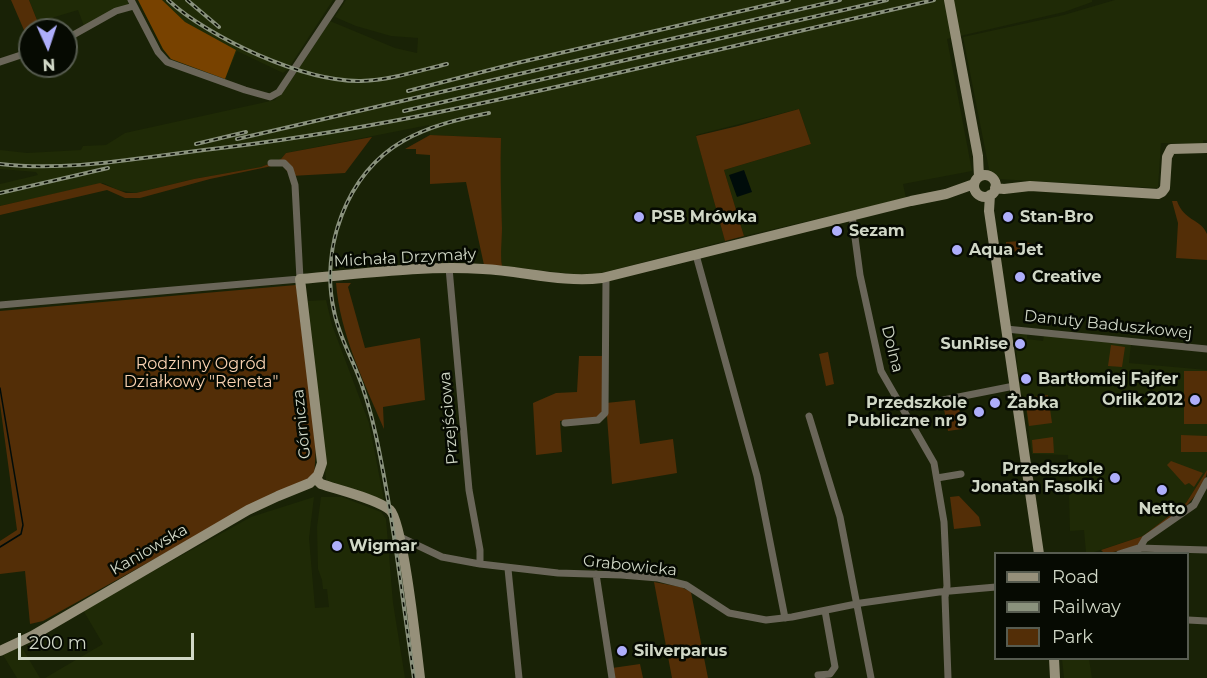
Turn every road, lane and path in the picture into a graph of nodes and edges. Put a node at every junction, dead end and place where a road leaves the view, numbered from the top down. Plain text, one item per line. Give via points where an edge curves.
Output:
1 (340, 0) edge
2 (948, 0) edge
3 (133, 3) edge
4 (78, 32) edge
5 (18, 56) edge
6 (0, 62) edge
7 (1207, 148) edge
8 (271, 164) dead end
9 (984, 186) junction
10 (852, 215) junction
11 (696, 255) junction
12 (449, 268) junction
13 (606, 277) junction
14 (300, 279) junction
15 (0, 305) edge
16 (1006, 329) junction
17 (1207, 349) edge
18 (1014, 386) junction
19 (903, 408) junction
20 (809, 416) dead end
21 (565, 423) dead end
22 (961, 474) dead end
23 (937, 478) junction
24 (316, 479) junction
25 (1207, 481) edge
26 (400, 537) junction
27 (1207, 550) edge
28 (1137, 551) edge
29 (1039, 552) edge
30 (480, 564) junction
31 (508, 569) junction
32 (596, 574) junction
33 (994, 587) edge
34 (946, 592) junction
35 (858, 605) junction
36 (825, 611) junction
37 (785, 618) junction
38 (1189, 620) edge
39 (1207, 621) edge
40 (0, 651) edge
41 (1054, 660) edge
42 (818, 675) dead end
43 (420, 678) edge
44 (519, 678) edge
45 (612, 678) edge
46 (871, 678) edge
47 (948, 678) edge
48 (1055, 678) edge

1 - 3 street via 273,96 167,62
2 - 9 street
3 - 4 street
5 - 6 street
7 - 9 street, Michała Drzymały via 1171,149 1165,188 1158,194
8 - 14 street, Górnicza via 284,163 295,185
9 - 10 street, Michała Drzymały
9 - 16 street
10 - 11 street, Michała Drzymały
10 - 19 street, Dolna via 860,275 882,371
11 - 13 street, Michała Drzymały
11 - 37 street via 758,476
12 - 13 street, Michała Drzymały via 576,280
12 - 14 street, Michała Drzymały
12 - 30 street, Przejściowa via 469,490
13 - 21 street via 604,413 598,420
14 - 15 street, Michała Drzymały
14 - 24 street, Górnicza via 322,463
16 - 17 street, Danuty Baduszkowej
16 - 18 street
18 - 19 street
18 - 29 street
19 - 23 street, Dolna via 930,453
20 - 35 street via 840,517
22 - 23 street
23 - 34 street, Dolna via 944,522
24 - 26 street, Górnicza via 383,505 393,512
24 - 40 street, Kaniowska via 248,510
25 - 28 street via 1194,505 1145,539
26 - 30 street, Grabowicka via 442,558
26 - 43 street, Górnicza
27 - 28 street
30 - 31 street, Grabowicka
31 - 32 street, Grabowicka
31 - 44 street
32 - 37 street, Grabowicka via 658,578 687,585 729,613 766,620
32 - 45 street
33 - 34 street, Grabowicka
34 - 35 street, Grabowicka
34 - 47 street, Dolna
35 - 36 street, Grabowicka
35 - 46 street
36 - 37 street, Grabowicka
36 - 42 street via 836,667 830,674
38 - 39 street
41 - 48 street

